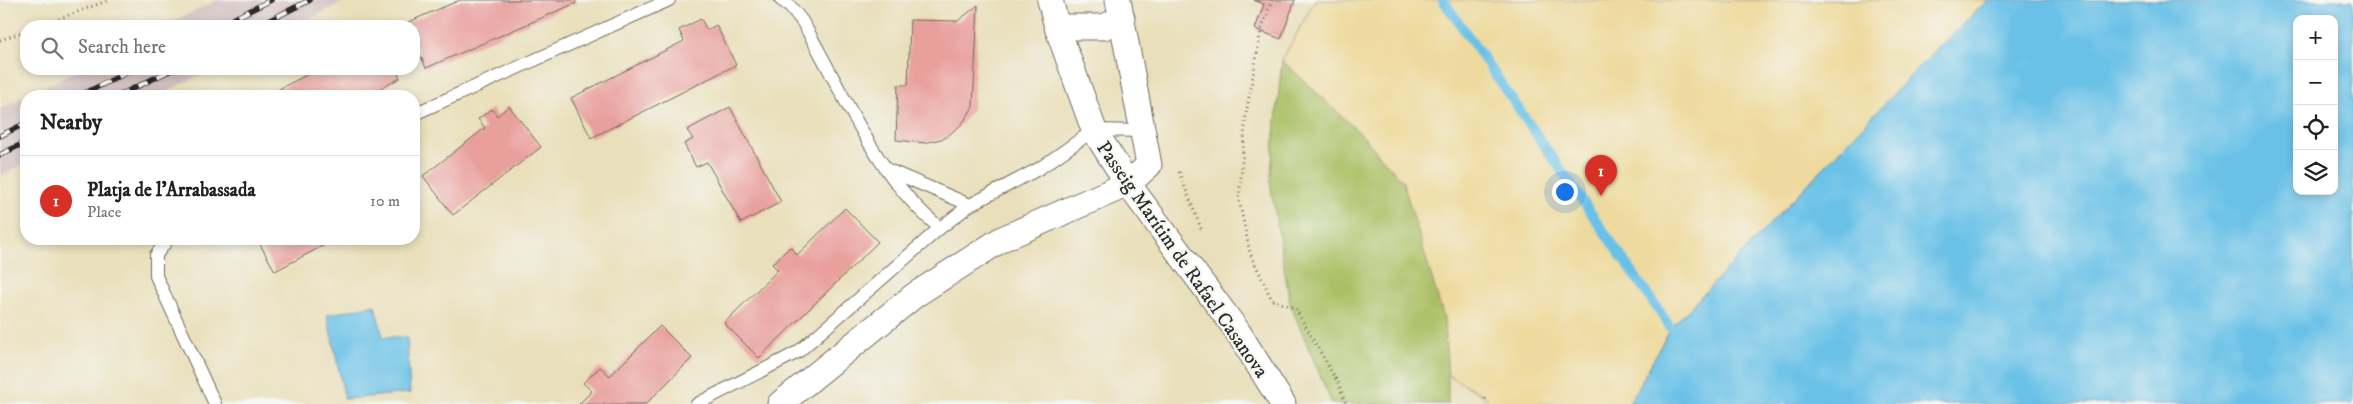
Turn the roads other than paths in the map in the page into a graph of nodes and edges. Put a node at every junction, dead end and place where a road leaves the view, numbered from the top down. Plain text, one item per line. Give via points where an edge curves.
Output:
1 (669, 0) edge
2 (781, 0) edge
3 (1050, 0) edge
4 (1120, 9) edge
5 (1057, 27) junction
6 (420, 111) edge
7 (1094, 130) junction
8 (1142, 131) junction
9 (884, 168) junction
10 (1128, 184) junction
11 (970, 205) junction
12 (940, 228) junction
13 (164, 245) edge
14 (215, 404) edge
15 (697, 404) edge
16 (780, 404) edge
17 (1283, 404) edge

1 - 6 lane
2 - 9 lane via 802,21
3 - 5 street, Passeig Marítim de Rafael Casanova
4 - 5 street, Passeig Marítim de Rafael Casanova via 1104,27
4 - 8 street, Passeig Marítim de Rafael Casanova
5 - 7 street, Passeig Marítim de Rafael Casanova
7 - 8 lane
7 - 10 street, Passeig Marítim de Rafael Casanova
7 - 11 lane via 1040,168
8 - 10 street, Passeig Marítim de Rafael Casanova via 1148,165
9 - 11 lane
9 - 12 lane via 918,211
10 - 16 street via 1002,239 915,295
10 - 17 street, Passeig Marítim de Rafael Casanova via 1236,329
11 - 12 lane
12 - 15 lane via 798,352
13 - 14 lane via 156,255 156,276

